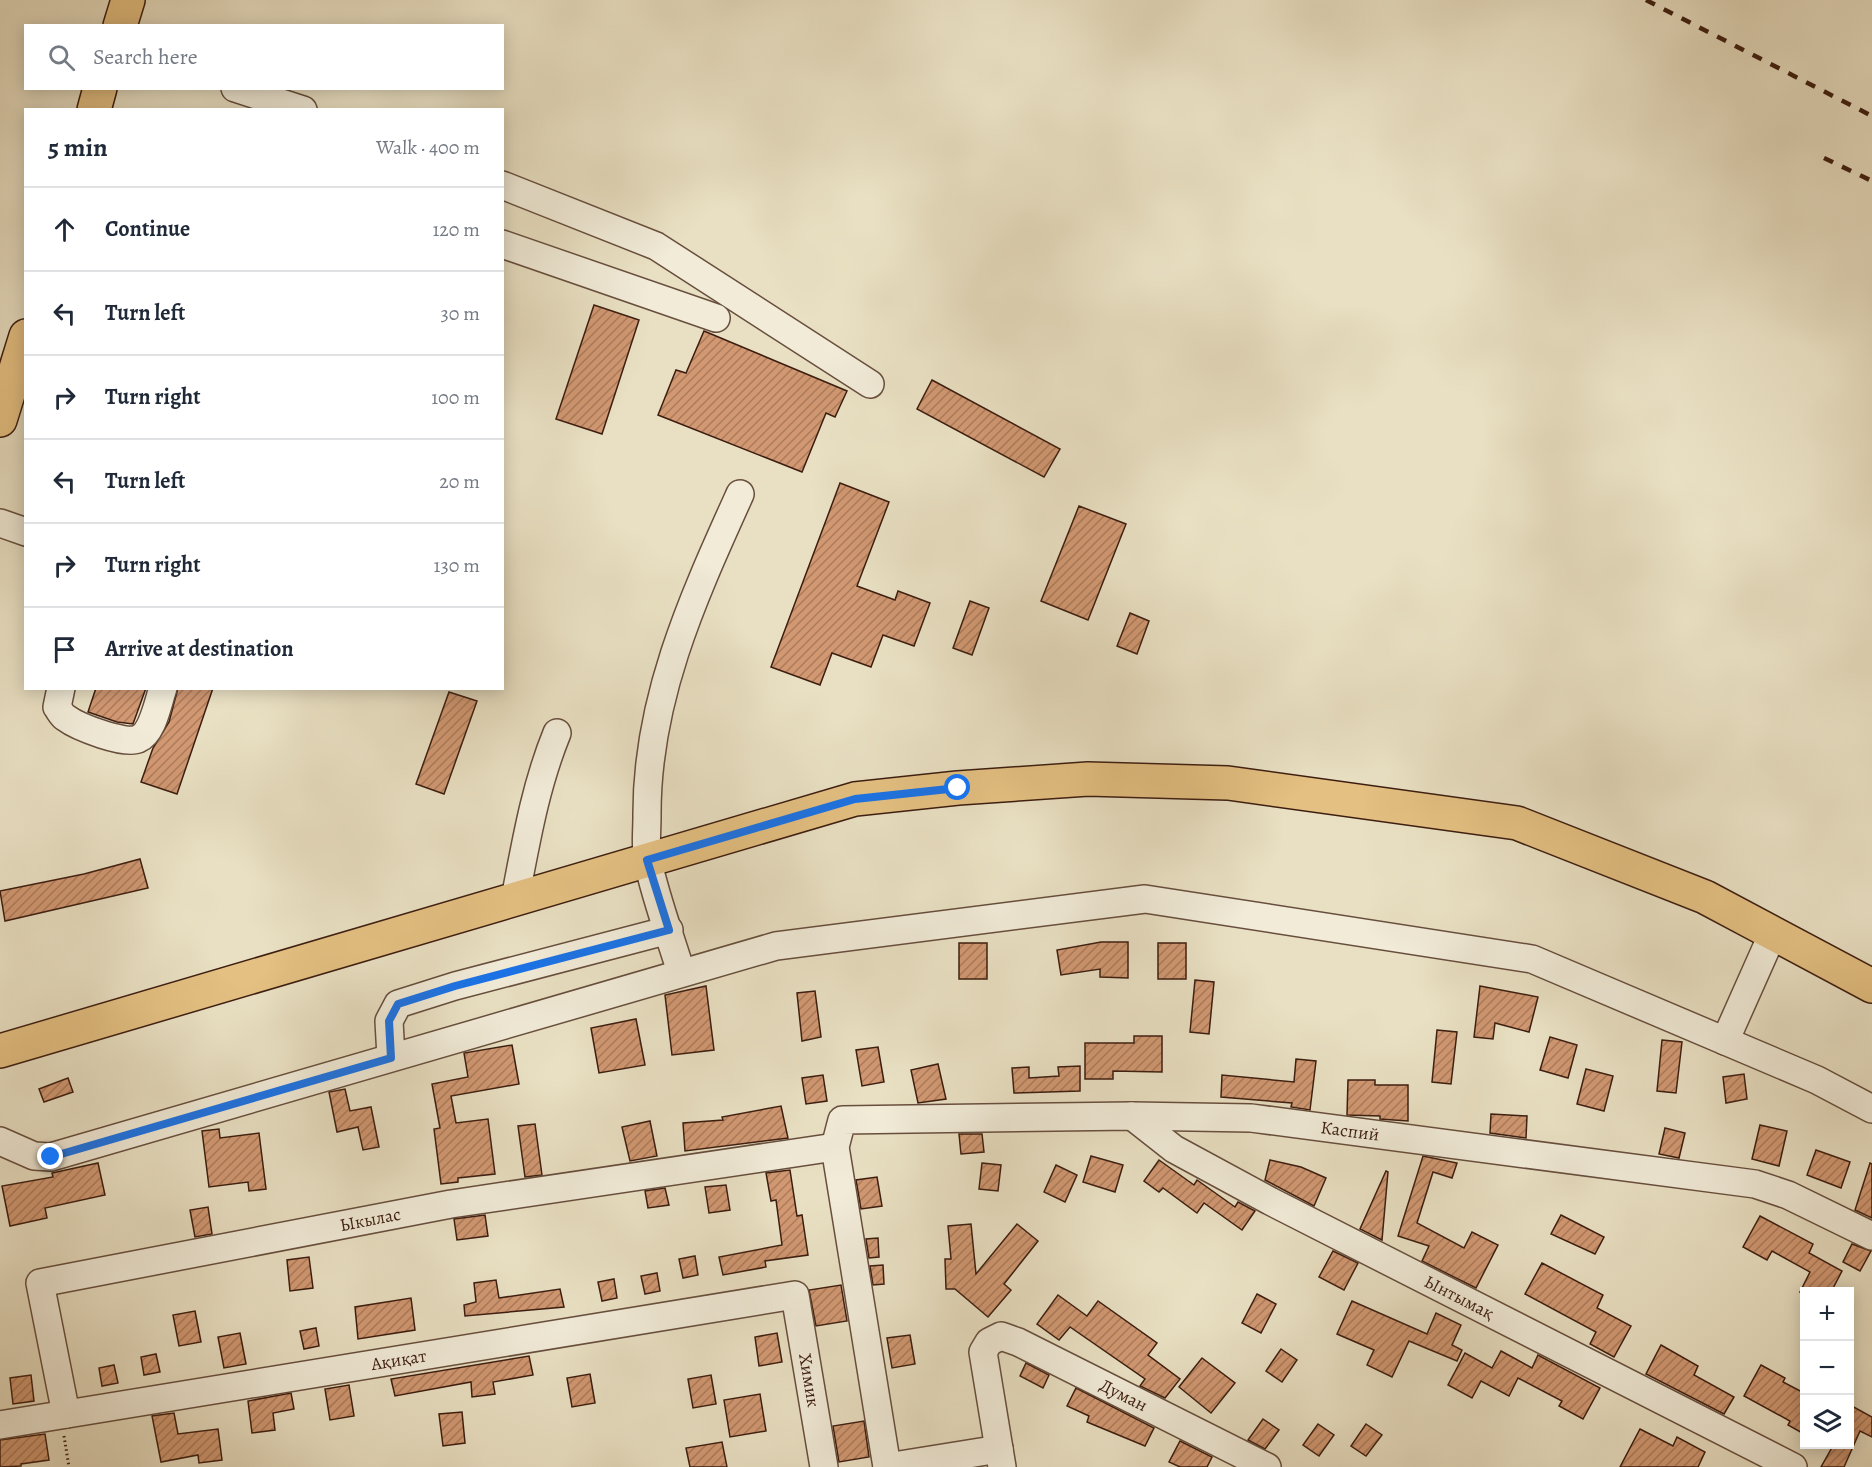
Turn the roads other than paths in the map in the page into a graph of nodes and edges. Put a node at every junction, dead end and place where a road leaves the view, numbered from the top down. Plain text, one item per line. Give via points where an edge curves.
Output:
1 (128, 0) edge
2 (121, 24) edge
3 (99, 90) edge
4 (241, 90) edge
5 (95, 108) edge
6 (297, 108) edge
7 (504, 186) edge
8 (504, 245) edge
9 (716, 318) dead end
10 (24, 342) edge
11 (870, 384) dead end
12 (0, 420) edge
13 (740, 494) dead end
14 (0, 523) edge
15 (24, 531) edge
16 (61, 690) edge
17 (162, 690) edge
18 (557, 734) dead end
19 (647, 860) junction
20 (515, 899) junction
21 (669, 930) junction
22 (1773, 933) junction
23 (681, 972) junction
24 (1872, 986) edge
25 (1725, 1041) junction
26 (0, 1051) edge
27 (391, 1058) junction
28 (1872, 1109) edge
29 (1132, 1116) junction
30 (0, 1141) edge
31 (835, 1147) junction
32 (1872, 1236) edge
33 (795, 1295) joint
34 (63, 1414) junction
35 (0, 1425) edge
36 (1001, 1458) edge
37 (824, 1467) edge
38 (887, 1467) edge
39 (1267, 1467) edge
40 (1792, 1467) edge

1 - 2 main road
3 - 5 main road
4 - 6 street
7 - 11 street via 656,246
8 - 9 street
10 - 12 main road
13 - 19 street via 695,592 673,656 647,783
14 - 15 street
16 - 17 street via 57,707 64,718 104,735 128,740 138,740 145,734
18 - 20 street via 533,801
19 - 20 main road
19 - 21 street
19 - 22 main road via 855,799 1089,779 1228,783 1517,823 1705,897
20 - 26 main road
21 - 23 street
21 - 27 street via 398,1004 389,1021
22 - 24 main road
22 - 25 street
23 - 25 street via 776,946 1145,899 1532,959
23 - 27 street
25 - 28 street via 1817,1080
27 - 30 street via 51,1157 34,1156
29 - 31 street, Каспий via 842,1120
29 - 32 street, Каспий via 1251,1118 1755,1184 1788,1195
29 - 40 street, Ынтымақ via 1174,1149 1270,1201
31 - 34 street, Ыкылас via 452,1204 40,1283
31 - 38 street
33 - 34 street, Ақиқат
33 - 37 street, Химик
34 - 35 street, Ақиқат
36 - 38 street
36 - 39 street, Думан via 983,1352 989,1341 1001,1336

